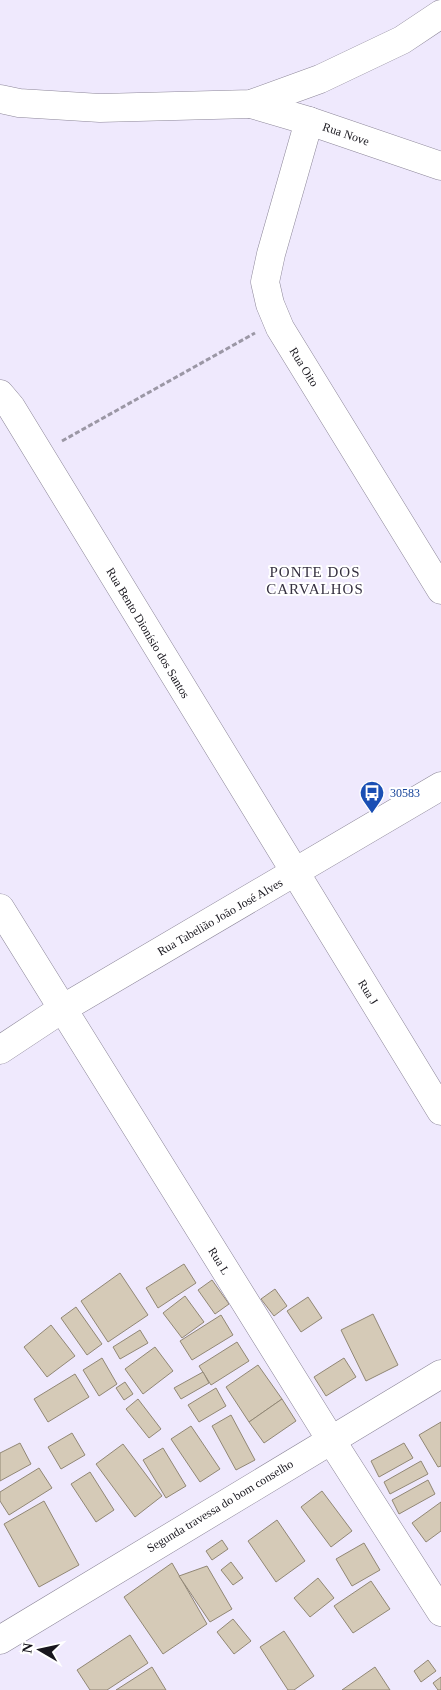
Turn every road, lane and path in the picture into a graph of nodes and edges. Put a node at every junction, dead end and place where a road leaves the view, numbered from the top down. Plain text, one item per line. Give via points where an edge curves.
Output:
1 (441, 14) edge
2 (0, 99) edge
3 (251, 104) junction
4 (309, 121) junction
5 (441, 166) edge
6 (277, 320) junction
7 (0, 394) edge
8 (39, 454) junction
9 (441, 590) edge
10 (441, 786) edge
11 (295, 874) junction
12 (0, 908) edge
13 (62, 1009) junction
14 (0, 1050) edge
15 (441, 1111) edge
16 (441, 1374) edge
17 (331, 1440) junction
18 (441, 1612) edge
19 (0, 1640) edge

1 - 3 street via 402,40 320,79
2 - 3 street via 100,108
3 - 4 street, Rua Nove
4 - 5 street, Rua Nove
4 - 6 street, Rua Oito via 265,282
6 - 8 path
6 - 9 street, Rua Oito
7 - 8 street, Rua Bento Dionísio dos Santos
8 - 11 street, Rua Bento Dionísio dos Santos
10 - 11 street, Rua Tabelião João José Alves
11 - 13 street, Rua Tabelião João José Alves
11 - 15 street, Rua J
12 - 13 street, Rua L
13 - 14 street, Rua Tabelião João José Alves
13 - 17 street, Rua L
16 - 17 street, Segunda travessa do bom conselho
17 - 18 street, Rua L
17 - 19 street, Segunda travessa do bom conselho

